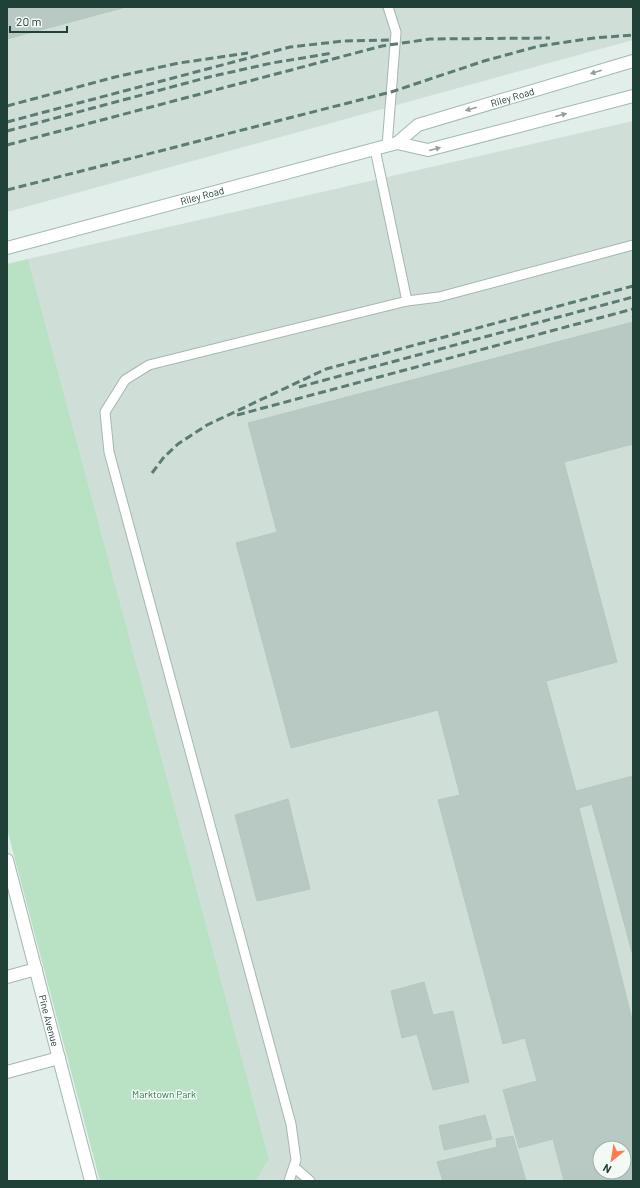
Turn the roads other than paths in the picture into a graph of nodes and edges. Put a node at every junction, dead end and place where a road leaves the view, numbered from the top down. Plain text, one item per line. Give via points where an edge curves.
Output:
1 (388, 7) edge
2 (633, 61) edge
3 (633, 96) edge
4 (392, 144) junction
5 (375, 149) junction
6 (633, 245) edge
7 (7, 248) edge
8 (407, 301) junction
9 (7, 860) edge
10 (10, 879) edge
11 (36, 969) junction
12 (7, 977) edge
13 (59, 1058) junction
14 (7, 1072) edge
15 (294, 1167) junction
16 (91, 1181) edge
17 (289, 1181) edge
18 (310, 1181) edge

1 - 4 lane via 396,32
2 -> 4 main road, Riley Road via 418,124
4 -> 3 main road, Riley Road via 428,150
4 - 5 main road, Riley Road
5 - 7 main road, Riley Road
5 - 8 lane
6 - 8 lane via 439,297
8 - 15 lane via 149,365 125,380 105,412 109,452 291,1124 296,1160
9 - 10 main road, Pine Avenue
10 - 11 main road, Pine Avenue
11 - 12 main road
11 - 13 main road, Pine Avenue
13 - 14 main road
13 - 16 main road, Pine Avenue
15 - 17 lane
15 - 18 lane

